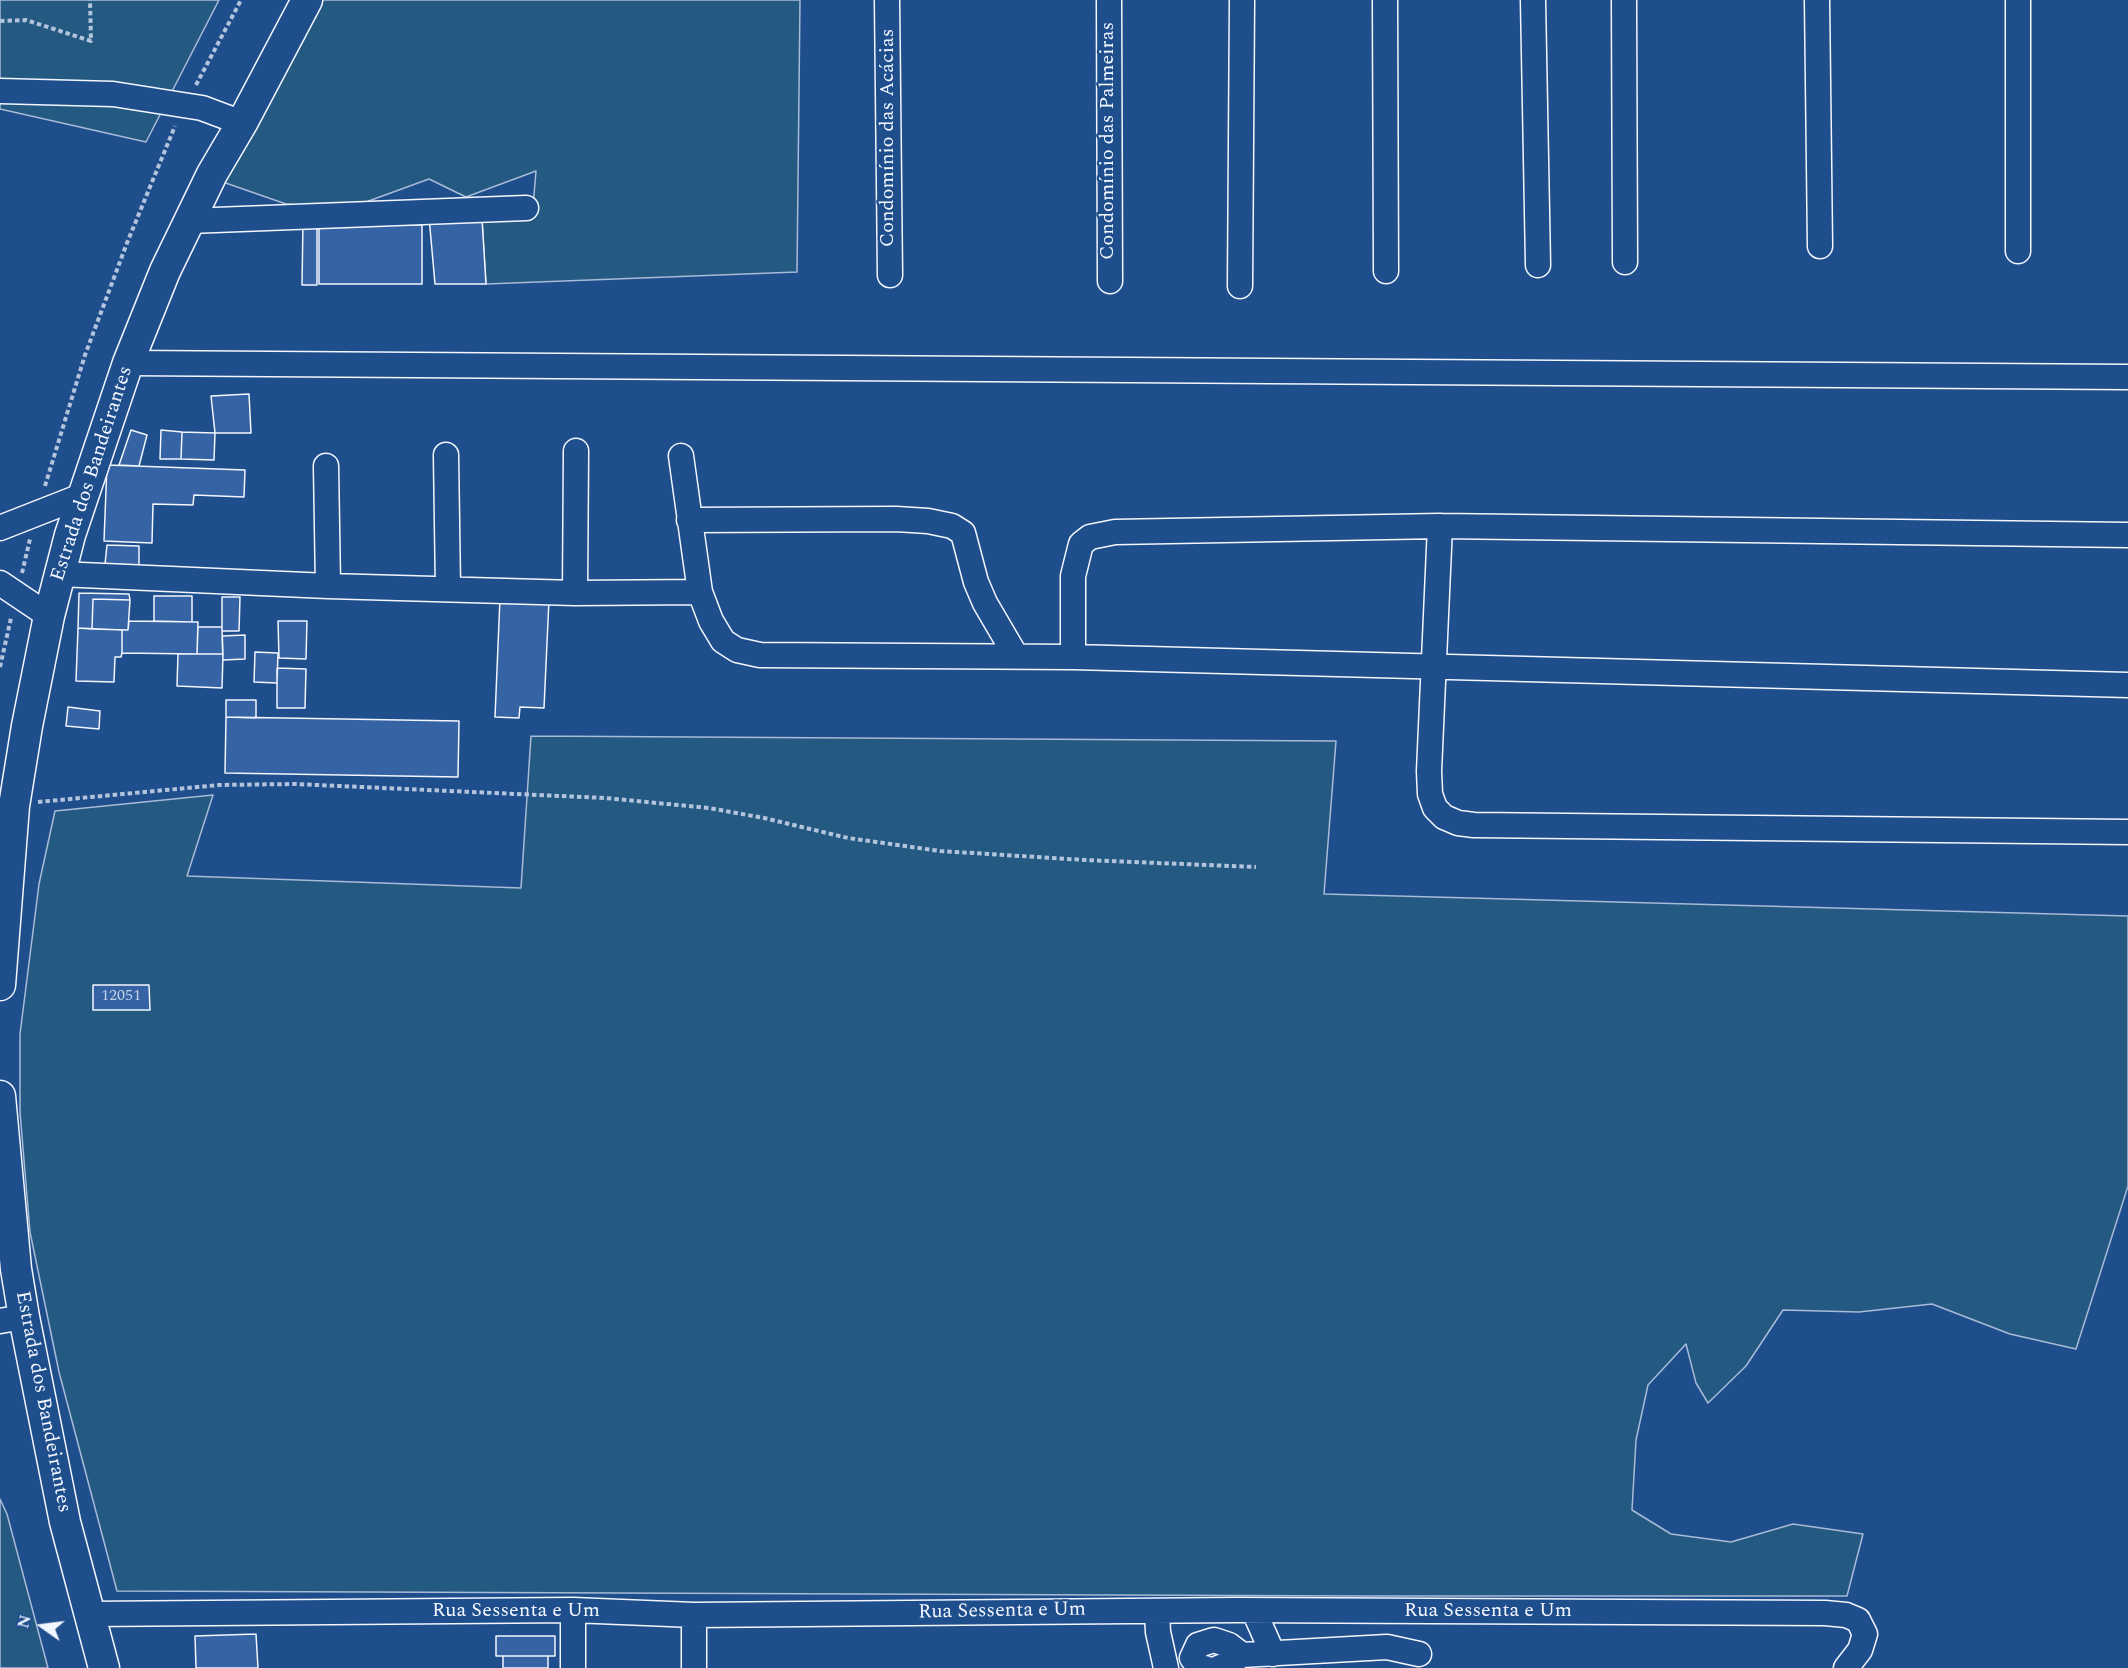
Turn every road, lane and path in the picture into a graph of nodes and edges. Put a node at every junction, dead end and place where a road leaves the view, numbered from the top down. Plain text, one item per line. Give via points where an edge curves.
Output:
1 (90, 0) edge
2 (241, 0) edge
3 (307, 0) edge
4 (887, 0) edge
5 (1109, 0) edge
6 (1242, 0) edge
7 (1385, 0) edge
8 (1533, 0) edge
9 (1624, 0) edge
10 (1817, 0) edge
11 (2018, 0) edge
12 (0, 21) edge
13 (0, 91) edge
14 (185, 105) junction
15 (242, 123) junction
16 (526, 208) dead end
17 (189, 221) junction
18 (1820, 246) dead end
19 (2018, 250) dead end
20 (1625, 262) dead end
21 (1538, 265) dead end
22 (1386, 271) dead end
23 (890, 275) dead end
24 (1110, 281) dead end
25 (1240, 286) dead end
26 (128, 363) junction
27 (2128, 377) edge
28 (576, 451) dead end
29 (446, 455) dead end
30 (681, 456) dead end
31 (326, 466) dead end
32 (84, 495) junction
33 (37, 513) junction
34 (689, 520) junction
35 (1440, 526) junction
36 (0, 528) edge
37 (2128, 535) edge
38 (59, 574) junction
39 (328, 586) junction
40 (8, 588) edge
41 (448, 590) junction
42 (700, 592) junction
43 (574, 593) junction
44 (49, 616) junction
45 (1016, 656) junction
46 (1072, 657) junction
47 (1433, 665) junction
48 (0, 667) edge
49 (2128, 685) edge
50 (14, 806) junction
51 (2128, 832) edge
52 (1256, 867) dead end
53 (0, 985) edge
54 (0, 1096) edge
55 (12, 1319) edge
56 (573, 1610) junction
57 (1157, 1611) junction
58 (1254, 1611) junction
59 (89, 1614) junction
60 (694, 1616) junction
61 (1273, 1654) junction
62 (1419, 1654) dead end
63 (1242, 1655) junction
64 (104, 1668) edge
65 (573, 1668) edge
66 (694, 1668) edge
67 (1166, 1668) edge
68 (1205, 1668) edge
69 (1218, 1668) edge
70 (1846, 1668) edge

1 - 12 path via 91,41 26,20
2 - 14 path
3 - 15 main road, Estrada dos Bandeirantes
4 - 23 street, Condomínio das Acácias
5 - 24 street, Condomínio das Palmeiras
6 - 25 street
7 - 22 street
8 - 21 street
9 - 20 street
10 - 18 street
11 - 19 street
13 - 14 street via 113,94
14 - 15 street
14 - 33 path via 85,355
15 - 17 main road, Estrada dos Bandeirantes
16 - 17 street
17 - 26 main road, Estrada dos Bandeirantes
26 - 27 street
26 - 32 main road, Estrada dos Bandeirantes
28 - 43 street
29 - 41 street
30 - 34 street
31 - 39 street
32 - 33 street
32 - 38 main road, Estrada dos Bandeirantes
33 - 36 street
33 - 40 path
34 - 42 street
34 - 45 street via 872,519 952,526 963,533 985,603
35 - 37 street
35 - 46 street via 1115,532 1090,537 1081,544 1073,576
35 - 47 street
38 - 39 street
38 - 44 main road, Estrada dos Bandeirantes
39 - 41 street
40 - 44 street
40 - 48 path
41 - 43 street
42 - 43 street
42 - 45 street via 723,641 737,650 760,655
44 - 50 main road, Estrada dos Bandeirantes
45 - 46 street
46 - 47 street
47 - 49 street
47 - 51 street via 1431,795 1435,808 1458,823
50 - 52 path via 219,785 295,784 605,798 709,808 848,838 929,850
50 - 53 main road, Estrada dos Bandeirantes
54 - 55 main road, Estrada dos Bandeirantes via 16,1269
55 - 59 main road, Estrada dos Bandeirantes
56 - 59 street, Rua Sessenta e Um
56 - 60 street, Rua Sessenta e Um
56 - 65 street
57 - 58 street, Rua Sessenta e Um
57 - 60 street, Rua Sessenta e Um
57 - 67 street
58 - 61 street
58 - 70 street, Rua Sessenta e Um via 1846,1615 1858,1620 1865,1634 1860,1650
59 - 64 main road, Estrada dos Bandeirantes
60 - 66 street
61 - 62 street via 1387,1647
61 - 63 street
63 - 68 street via 1214,1640 1198,1645 1192,1658
63 - 69 street

